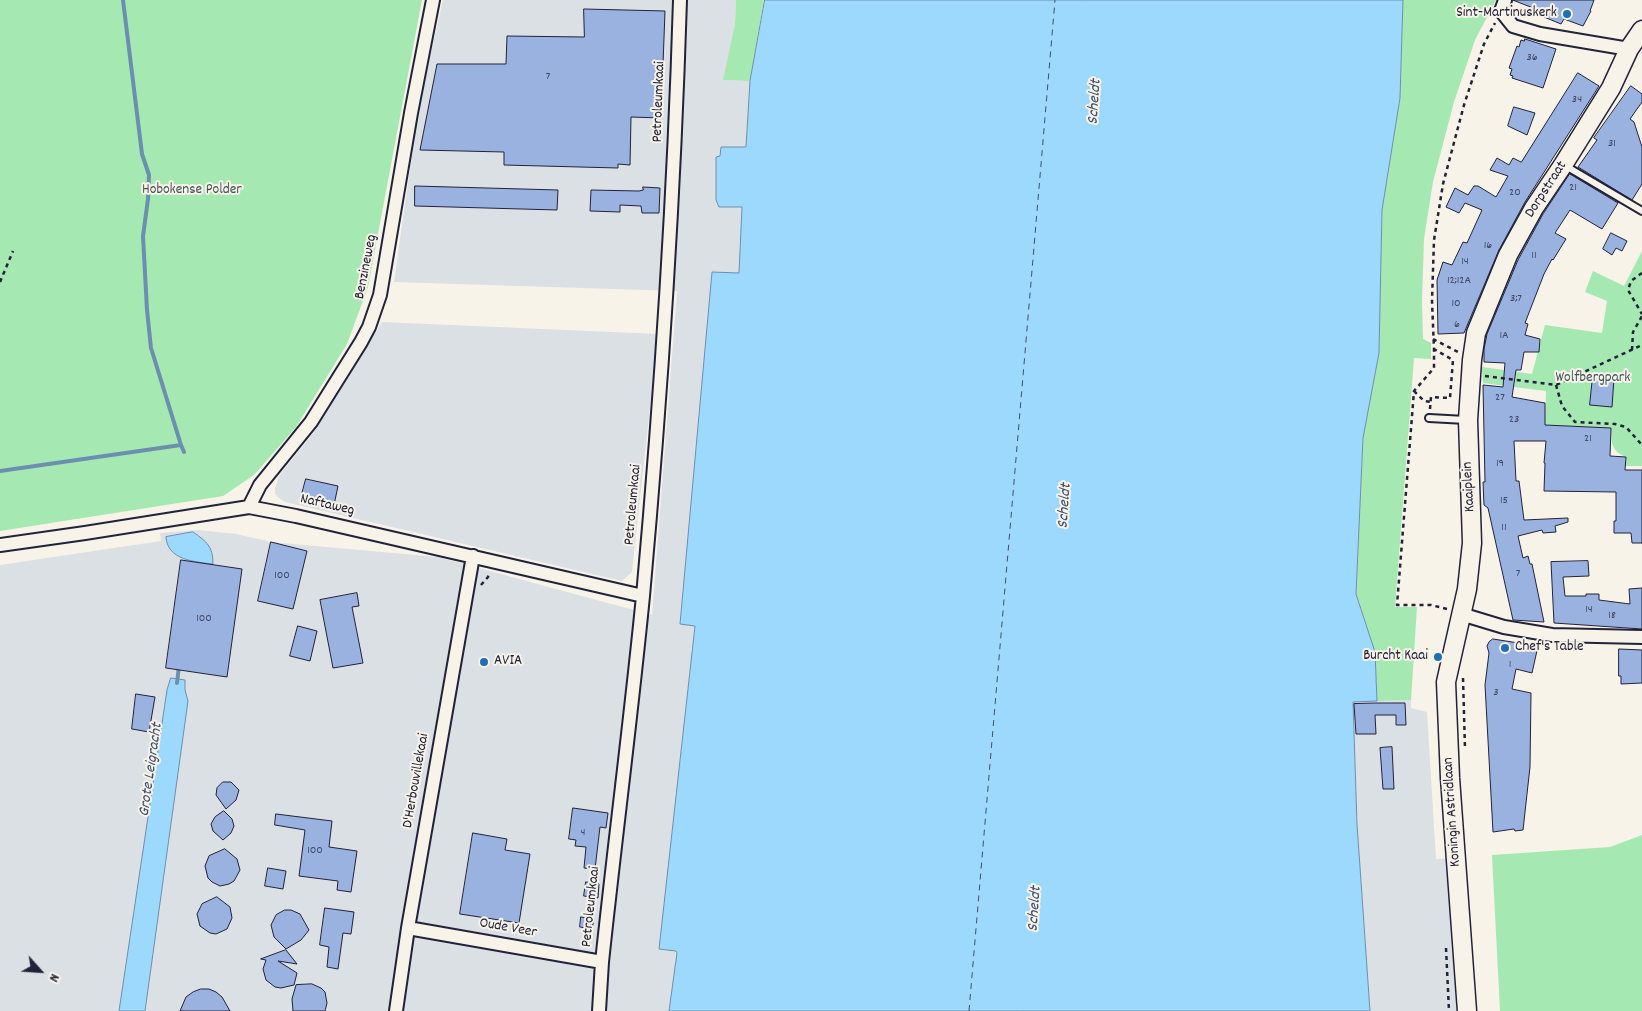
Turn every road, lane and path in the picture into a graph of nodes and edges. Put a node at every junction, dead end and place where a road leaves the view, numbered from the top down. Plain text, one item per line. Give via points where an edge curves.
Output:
1 (433, 0) edge
2 (680, 0) edge
3 (1503, 5) edge
4 (1642, 30) edge
5 (1629, 49) junction
6 (1563, 165) junction
7 (1642, 211) edge
8 (13, 251) dead end
9 (1642, 273) edge
10 (0, 282) edge
11 (1642, 315) edge
12 (1433, 338) junction
13 (1642, 345) edge
14 (1434, 349) junction
15 (1632, 350) junction
16 (1471, 367) junction
17 (1556, 385) junction
18 (1414, 391) junction
19 (1431, 402) junction
20 (1430, 418) joint
21 (1468, 420) junction
22 (1642, 445) edge
23 (249, 507) junction
24 (0, 545) edge
25 (473, 556) junction
26 (643, 596) junction
27 (1461, 614) junction
28 (1642, 636) edge
29 (1463, 670) dead end
30 (1466, 756) dead end
31 (408, 928) junction
32 (602, 962) junction
33 (396, 1011) edge
34 (599, 1011) edge
35 (1467, 1011) edge

1 - 23 street, Benzineweg via 376,310 361,342 318,411 260,485
2 - 26 street, Petroleumkaai via 668,280
3 - 5 street via 1513,26 1540,34
3 - 12 path via 1484,44 1443,184 1434,240
4 - 5 street, Dorpstraat
5 - 6 street, Dorpstraat via 1611,88
6 - 7 lane
6 - 16 street, Dorpstraat via 1508,255 1476,333
8 - 10 path
9 - 11 path via 1632,281 1628,290
11 - 15 path via 1633,332
12 - 14 path
12 - 16 path
13 - 15 path
14 - 18 path via 1434,368
14 - 19 path via 1453,360 1450,398 1431,397
15 - 17 path
16 - 17 path
16 - 21 street, Kaaiplein
17 - 22 path via 1562,406 1575,422 1626,427
18 - 19 path via 1424,401
18 - 27 path via 1397,605 1431,605
19 - 20 path
20 - 21 lane
21 - 27 street, Kaaiplein via 1472,543
23 - 24 street, Naftaweg
23 - 25 street, Naftaweg
25 - 26 street, Naftaweg
25 - 31 street, D'Herbouvillekaai
26 - 32 street, Petroleumkaai
27 - 28 street via 1504,627 1552,635
27 - 35 street, Koningin Astridlaan via 1446,682
29 - 30 path
31 - 32 street, Oude Veer
31 - 33 street, D'Herbouvillekaai
32 - 34 street, Petroleumkaai

